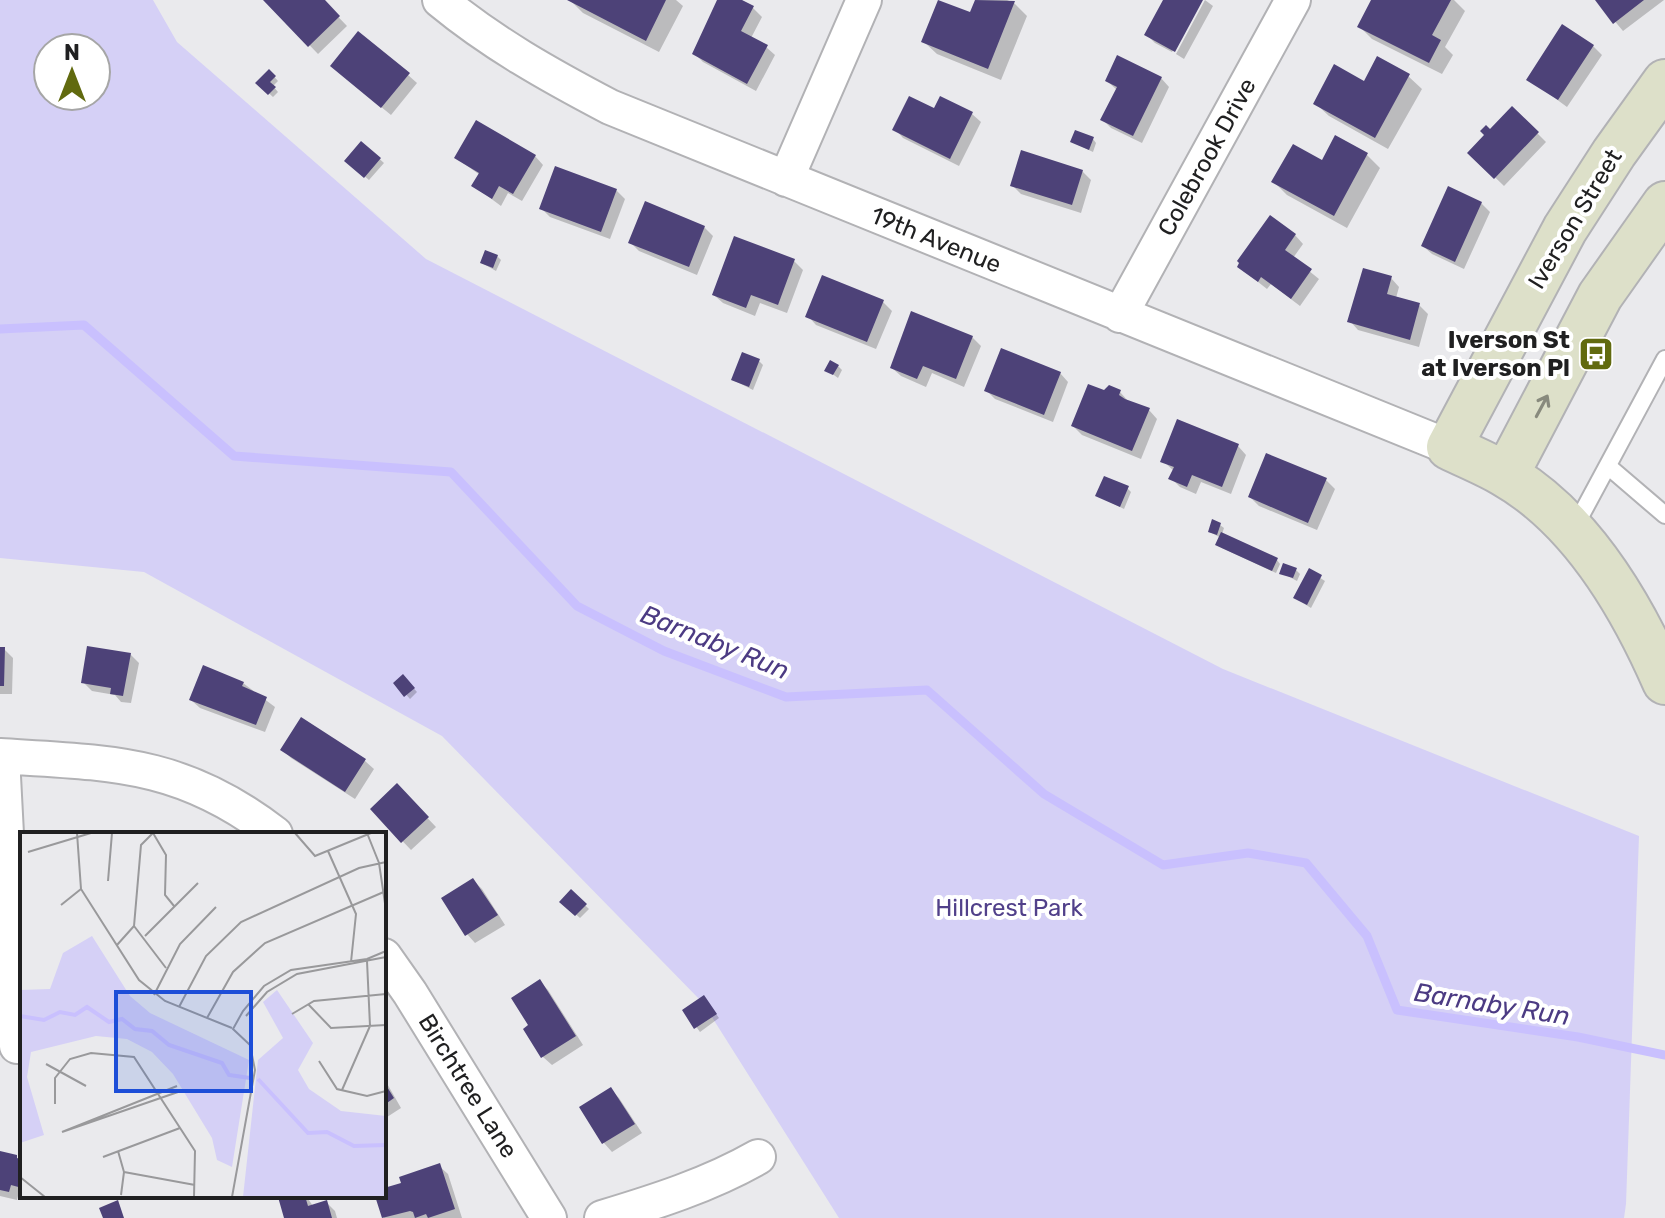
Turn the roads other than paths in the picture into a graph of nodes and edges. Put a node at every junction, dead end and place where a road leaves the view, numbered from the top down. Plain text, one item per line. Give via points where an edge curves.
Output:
1 (440, 0) edge
2 (864, 0) edge
3 (1293, 0) edge
4 (478, 13) edge
5 (1665, 82) edge
6 (786, 179) junction
7 (1665, 204) edge
8 (1120, 315) junction
9 (1665, 359) edge
10 (1449, 447) junction
11 (1609, 467) junction
12 (1506, 475) junction
13 (1665, 515) edge
14 (1572, 531) junction
15 (1665, 682) edge
16 (1, 756) edge
17 (272, 832) edge
18 (386, 959) edge
19 (17, 1046) dead end
20 (758, 1157) dead end
21 (549, 1218) edge
22 (602, 1218) edge

1 - 4 street, 19th Avenue
2 - 6 street
3 - 8 street, Colebrook Drive
4 - 6 street, 19th Avenue via 533,67 610,107
5 - 10 main road, Iverson Street via 1565,229
6 - 8 street, 19th Avenue
12 -> 7 main road via 1600,296
8 - 10 street, 19th Avenue
9 - 11 lane
10 - 12 main road
11 - 13 lane
11 - 14 lane
12 - 14 main road
14 - 15 main road via 1608,576
16 - 17 street via 144,769 225,799
16 - 19 street
18 - 21 street, Birchtree Lane
20 - 22 street via 730,1173

